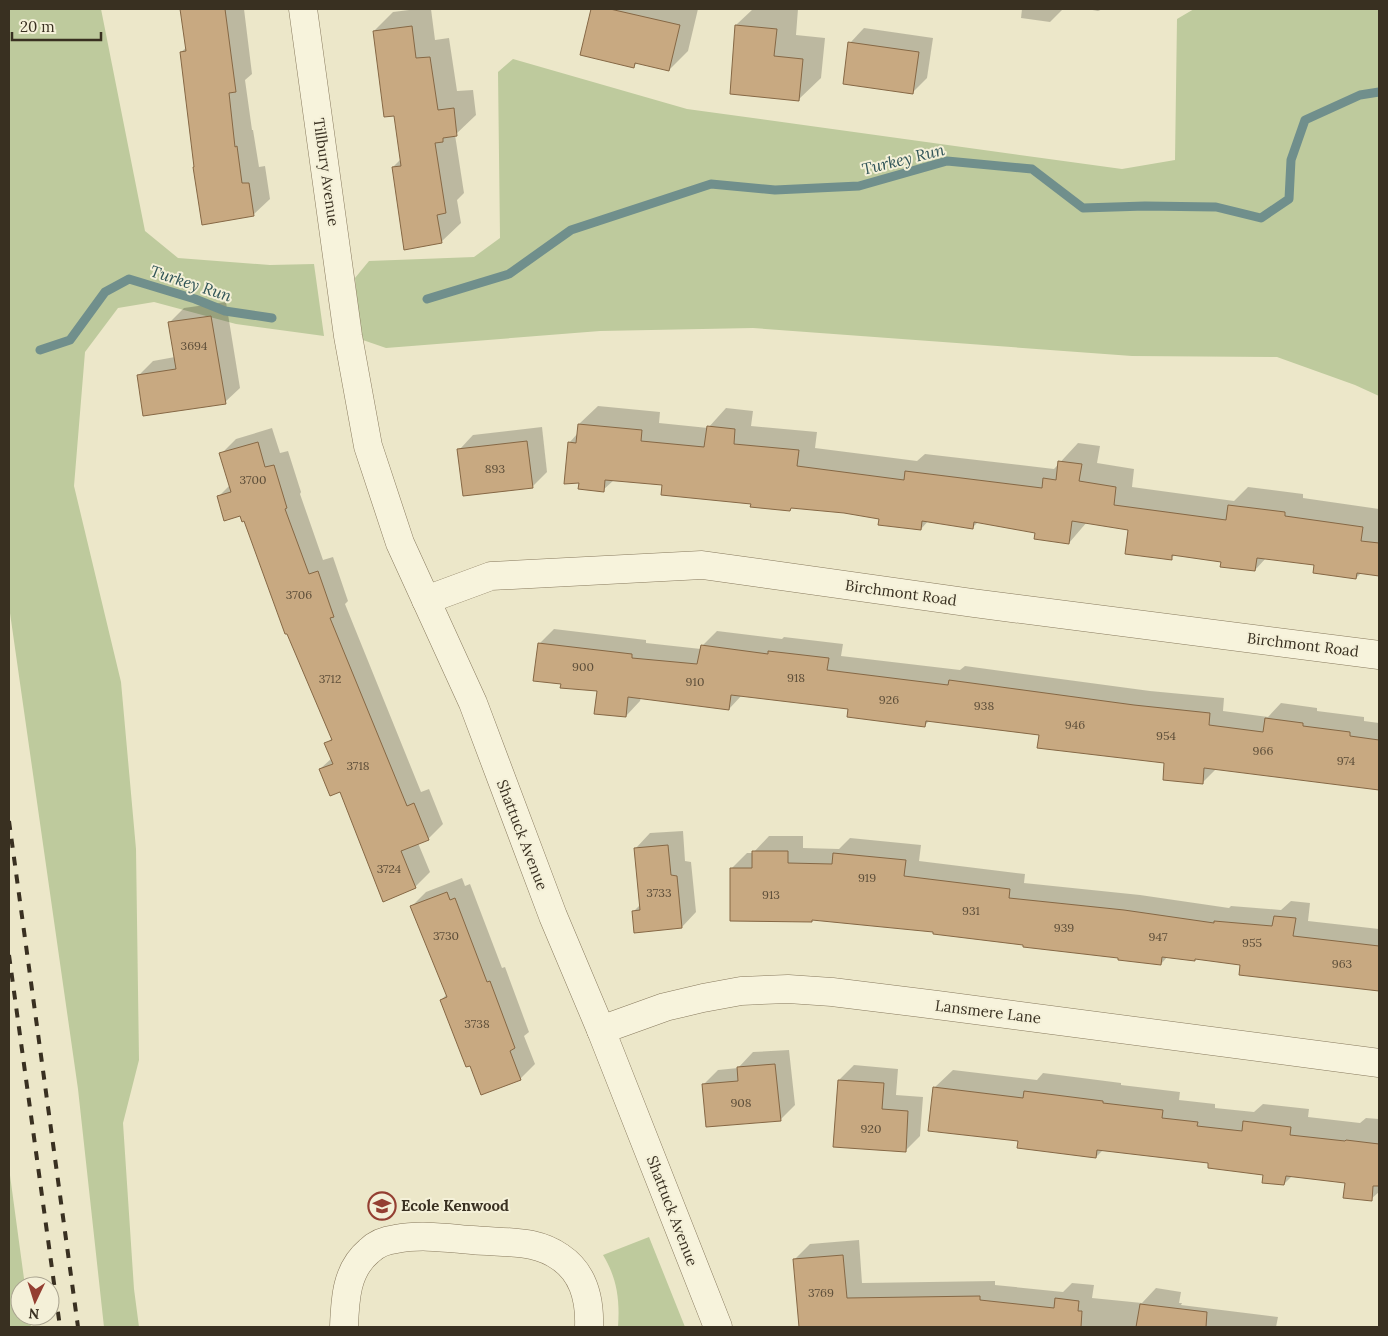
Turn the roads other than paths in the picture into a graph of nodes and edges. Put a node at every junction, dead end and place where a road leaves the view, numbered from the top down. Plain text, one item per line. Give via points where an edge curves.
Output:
1 (304, 9) edge
2 (348, 336) joint
3 (426, 600) junction
4 (1379, 655) edge
5 (601, 1030) junction
6 (1379, 1063) edge
7 (344, 1327) edge
8 (589, 1327) edge
9 (718, 1327) edge

1 - 2 street, Tillbury Avenue
2 - 3 street, Shattuck Avenue via 368,446 400,543
3 - 4 street, Birchmont Road via 491,576 702,565
3 - 5 street, Shattuck Avenue via 473,703 553,916
5 - 6 street, Lansmere Lane via 703,998 741,991 788,990 832,992
5 - 9 street, Shattuck Avenue
7 - 8 street via 348,1286 359,1261 384,1242 410,1237 445,1248 528,1257 547,1250 560,1257 581,1280 589,1306

